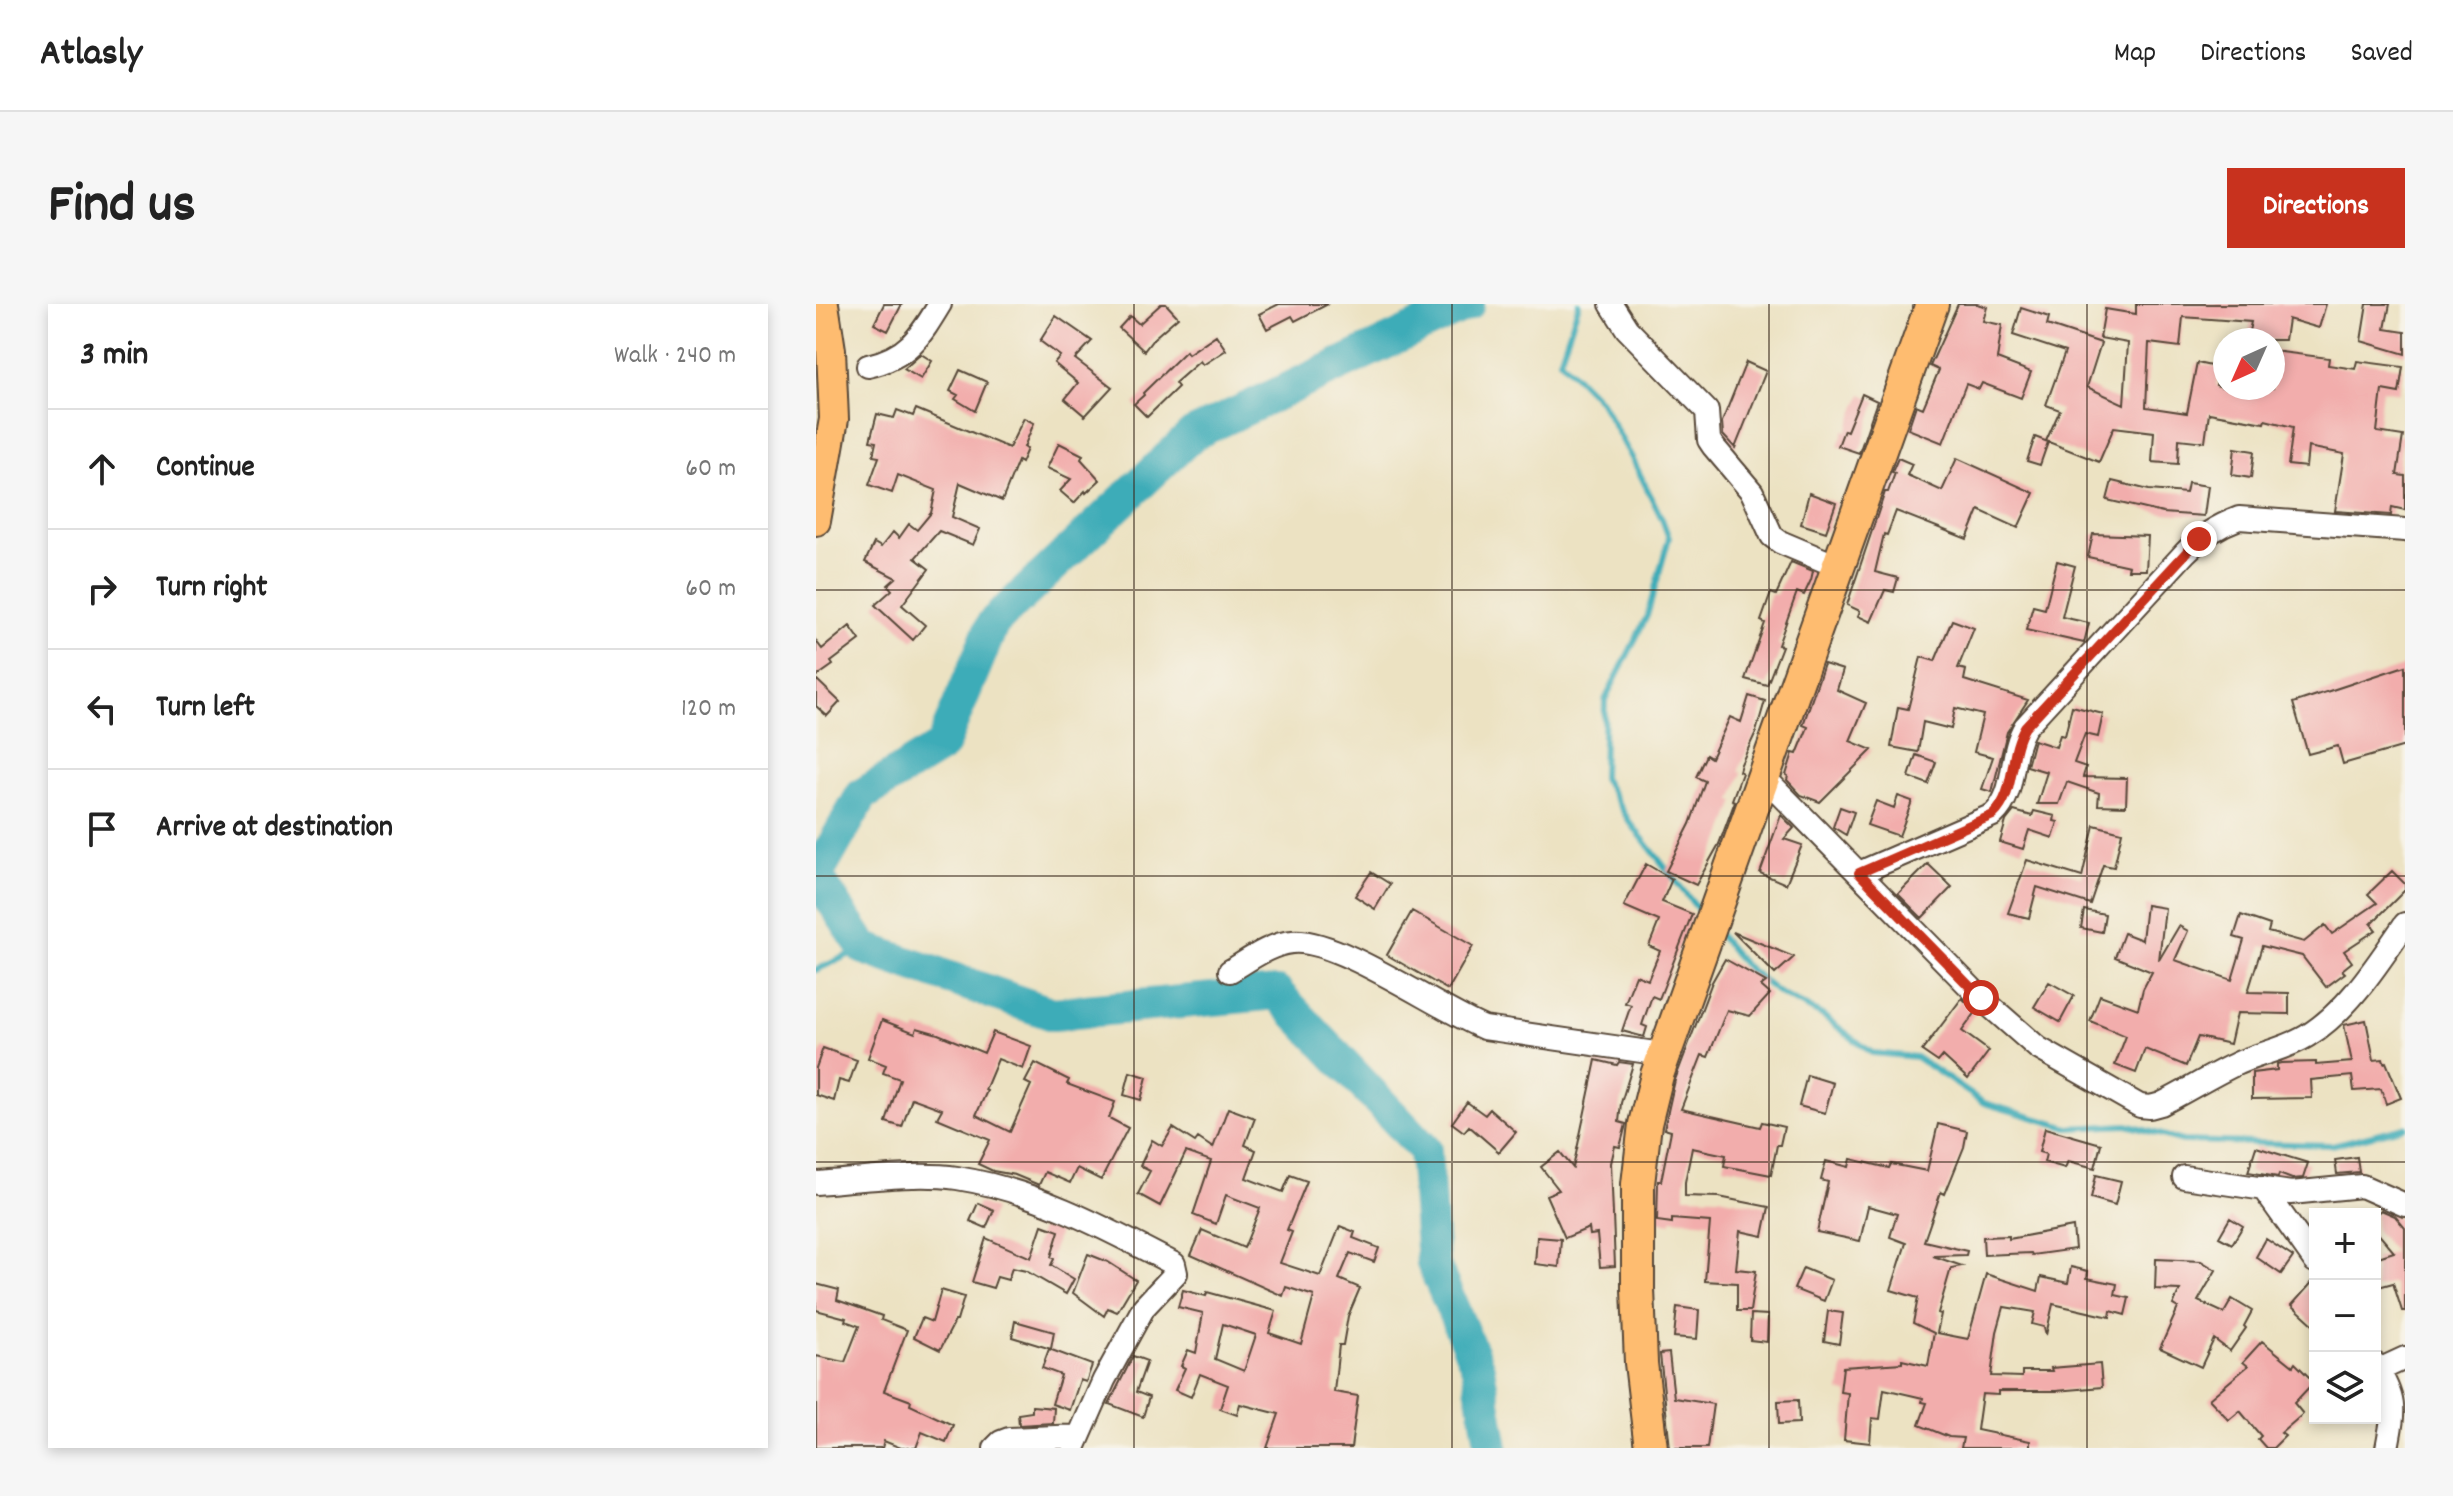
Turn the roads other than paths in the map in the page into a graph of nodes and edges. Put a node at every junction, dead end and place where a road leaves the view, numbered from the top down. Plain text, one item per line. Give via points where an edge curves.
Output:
1 (824, 304) edge
2 (940, 304) edge
3 (1611, 304) edge
4 (1932, 304) edge
5 (868, 366) dead end
6 (825, 420) edge
7 (816, 521) edge
8 (2405, 530) edge
9 (1837, 566) junction
10 (1764, 777) junction
11 (1859, 873) junction
12 (2405, 924) edge
13 (1230, 971) dead end
14 (1662, 1054) junction
15 (2184, 1177) dead end
16 (816, 1183) edge
17 (2263, 1188) junction
18 (2405, 1205) edge
19 (2309, 1253) edge
20 (2405, 1358) edge
21 (2381, 1366) edge
22 (2381, 1377) edge
23 (1076, 1442) edge
24 (995, 1448) edge
25 (1651, 1448) edge
26 (2387, 1448) edge

1 - 6 main road via 831,350
2 - 5 street via 909,348
3 - 9 street via 1627,329 1704,406 1709,440 1752,492 1772,536
4 - 9 highway
6 - 7 main road
8 - 11 street via 2239,518 2220,525 2185,553 2025,727 2008,795 1993,815
9 - 10 highway
10 - 11 street
10 - 14 highway
11 - 12 street via 1981,998 2038,1048 2150,1107 2310,1034 2357,989
13 - 14 street via 1266,950 1292,942 1315,944 1484,1028
14 - 25 highway via 1645,1124 1638,1184 1641,1363
15 - 17 street
16 - 23 street via 958,1178 1055,1206 1174,1264 1176,1273 1144,1307
17 - 18 street via 2291,1193 2362,1186
17 - 19 street
20 - 21 street
22 - 26 street via 2394,1409
23 - 24 street via 1009,1439

